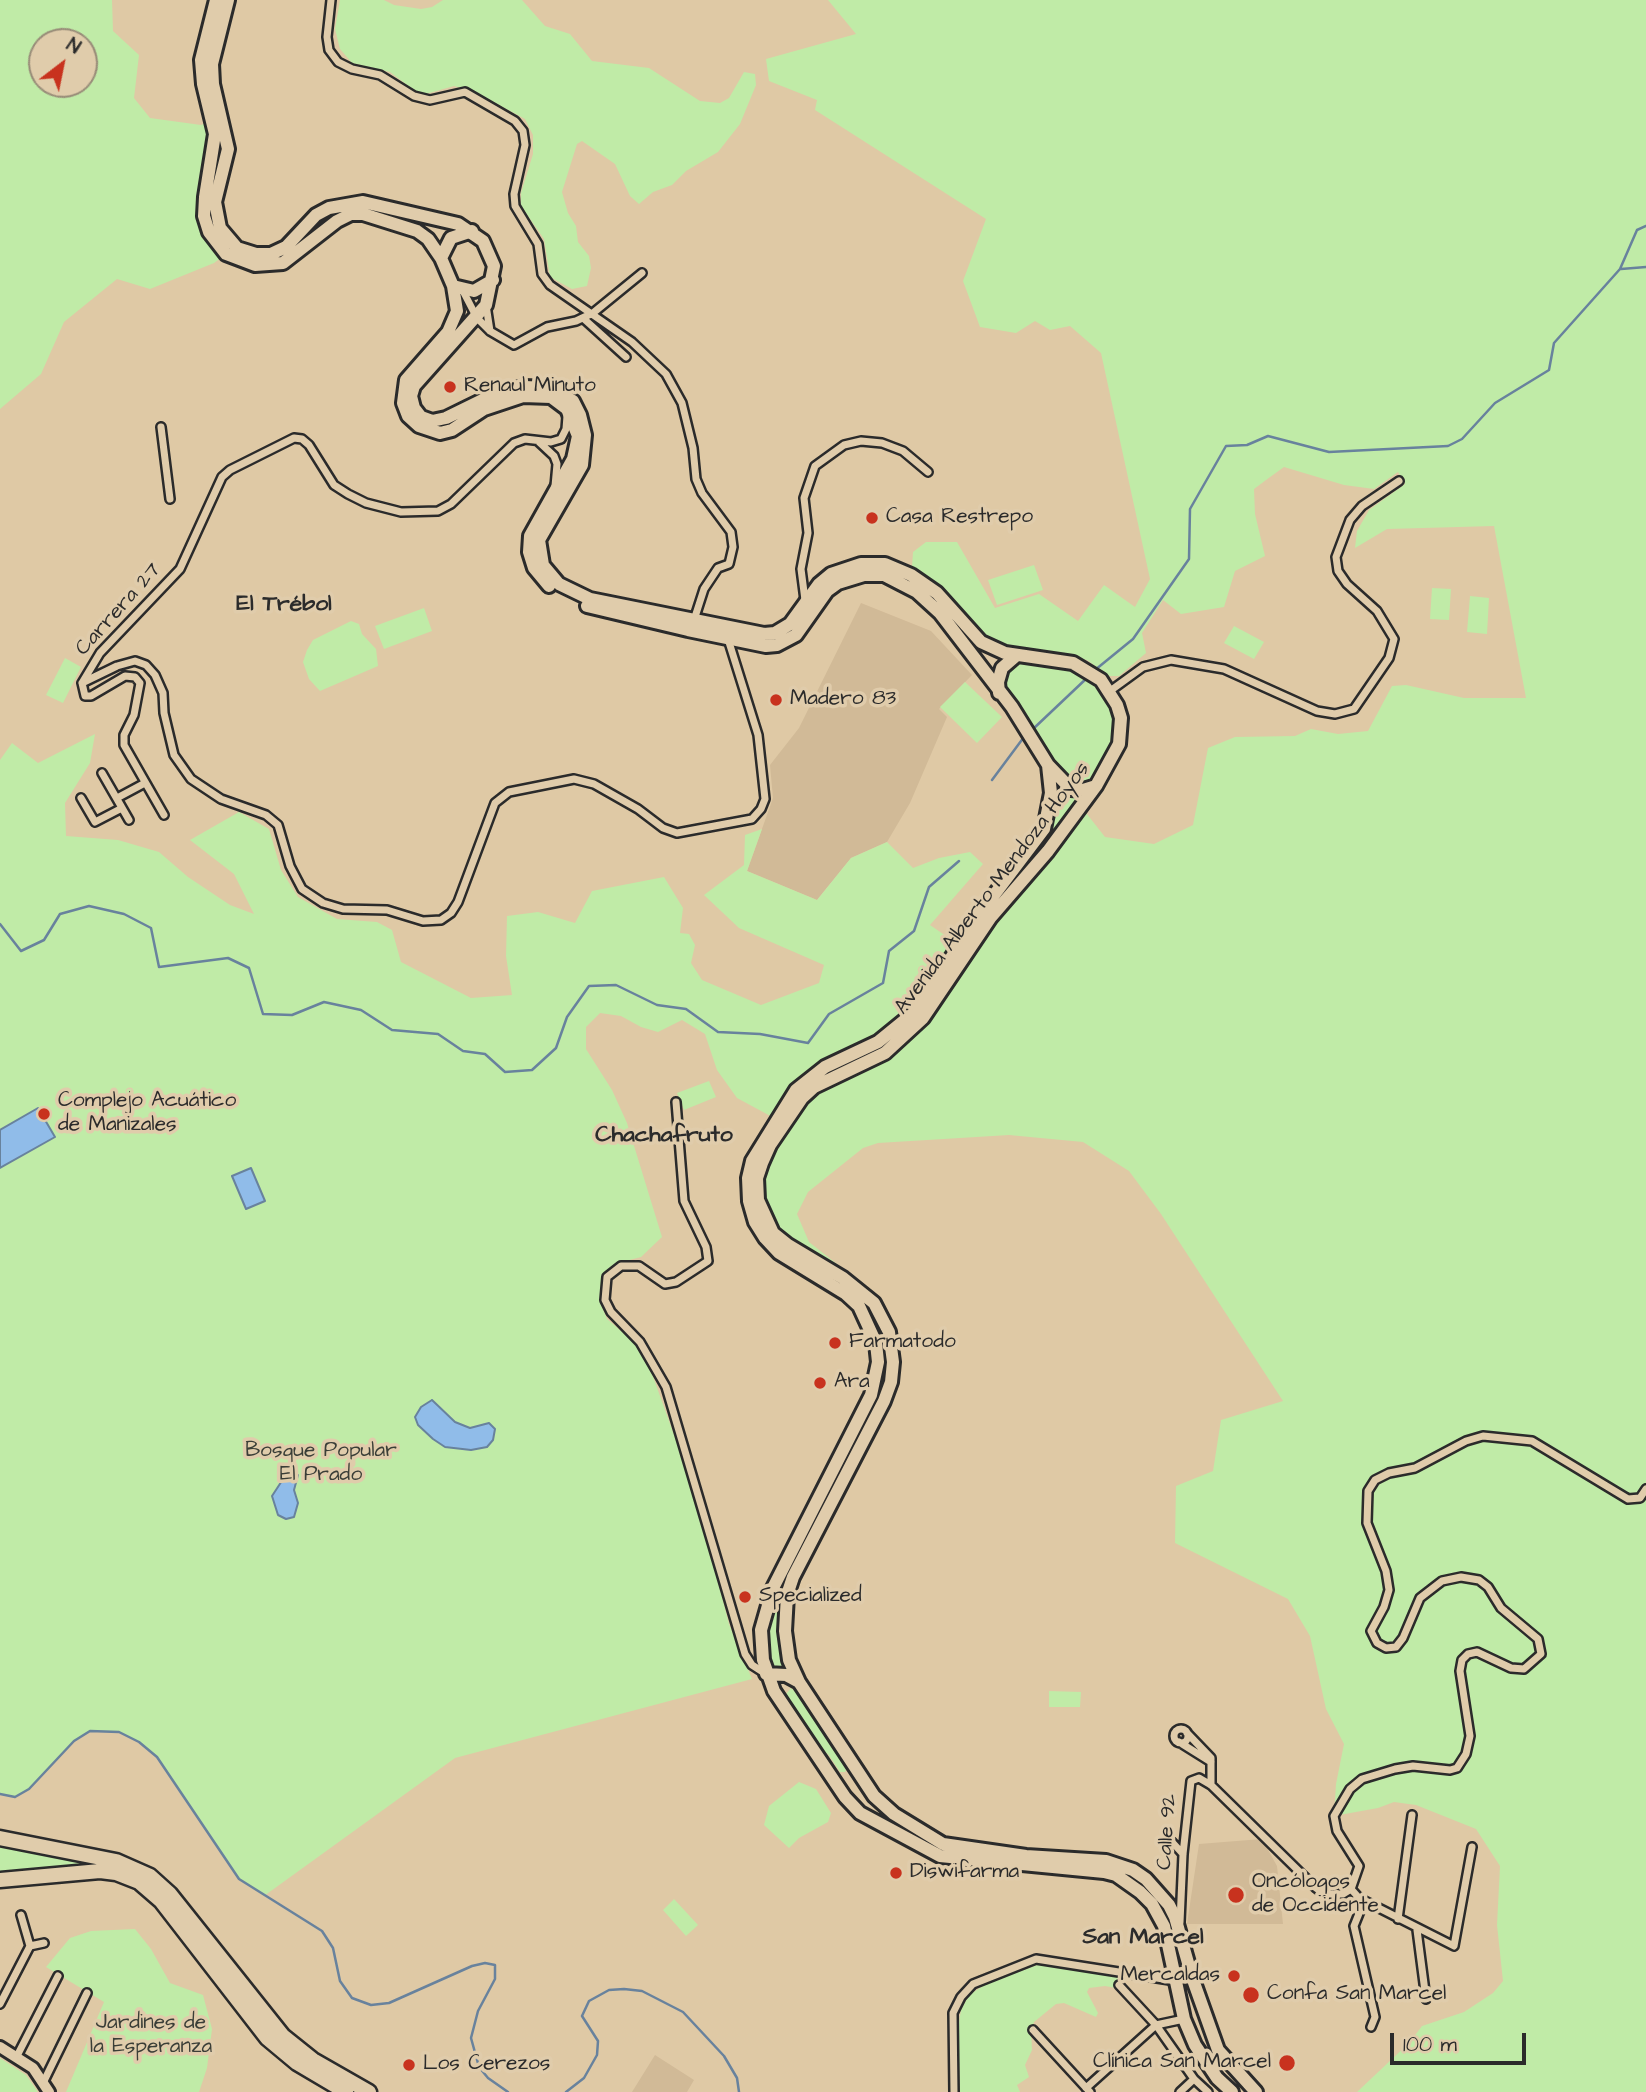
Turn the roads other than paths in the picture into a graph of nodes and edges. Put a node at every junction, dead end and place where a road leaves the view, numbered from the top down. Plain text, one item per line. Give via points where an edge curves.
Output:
1 (216, 0) edge
2 (228, 0) edge
3 (331, 0) edge
4 (472, 231) junction
5 (441, 258) junction
6 (642, 273) dead end
7 (493, 279) junction
8 (458, 289) junction
9 (486, 305) junction
10 (593, 313) junction
11 (477, 318) junction
12 (583, 318) junction
13 (491, 331) junction
14 (626, 357) dead end
15 (567, 409) junction
16 (161, 427) dead end
17 (536, 440) junction
18 (928, 472) dead end
19 (1399, 481) dead end
20 (554, 498) junction
21 (170, 499) dead end
22 (189, 548) junction
23 (176, 555) dead end
24 (805, 600) junction
25 (694, 620) junction
26 (728, 638) junction
27 (1017, 655) junction
28 (82, 683) junction
29 (1110, 691) junction
30 (999, 693) junction
31 (1048, 765) junction
32 (102, 773) dead end
33 (145, 783) junction
34 (1096, 786) junction
35 (81, 798) dead end
36 (117, 798) junction
37 (122, 807) junction
38 (164, 815) dead end
39 (129, 820) dead end
40 (676, 1102) dead end
41 (1646, 1489) edge
42 (766, 1674) junction
43 (799, 1682) junction
44 (1211, 1762) junction
45 (855, 1766) junction
46 (833, 1775) junction
47 (1209, 1783) junction
48 (1412, 1815) dead end
49 (0, 1838) edge
50 (1172, 1842) dead end
51 (1472, 1847) dead end
52 (1183, 1854) junction
53 (0, 1880) edge
54 (1351, 1889) junction
55 (1364, 1901) junction
56 (1175, 1904) junction
57 (21, 1915) dead end
58 (1398, 1919) junction
59 (1418, 1930) junction
60 (44, 1943) dead end
61 (30, 1946) junction
62 (58, 1976) dead end
63 (1176, 1981) junction
64 (1119, 1985) dead end
65 (87, 1993) dead end
66 (1426, 1999) dead end
67 (1, 2000) edge
68 (1184, 2019) junction
69 (1156, 2025) junction
70 (1371, 2027) dead end
71 (1033, 2030) dead end
72 (0, 2047) edge
73 (17, 2056) junction
74 (1194, 2080) junction
75 (47, 2087) edge
76 (1088, 2090) edge
77 (346, 2092) edge
78 (369, 2092) edge
79 (954, 2092) edge
80 (1180, 2092) edge
81 (1208, 2092) edge
82 (1231, 2092) edge
83 (1256, 2092) edge

1 - 5 main road via 201,60 215,134 204,216 216,245 242,262 270,265 283,262 337,220 363,214 417,231
2 - 4 main road via 212,64 228,149 215,202 215,215 226,238 237,248 271,254 286,247 316,215 363,202
3 - 10 street via 327,37 338,62 380,75 430,100 465,92 516,121 525,145 515,206 538,244 542,274 550,285
4 - 5 main road via 452,238
4 - 7 main road, Avenida Alberto Mendoza Hoyos via 490,252
5 - 8 main road
6 - 10 street
7 - 8 main road via 474,291
7 - 9 main road, Avenida Alberto Mendoza Hoyos
8 - 11 street
8 - 15 main road via 454,322 406,380 403,403 408,416 419,426 440,433 484,409 523,396 551,397
9 - 11 main road, Avenida Alberto Mendoza Hoyos
9 - 13 street
10 - 12 street
10 - 25 street via 653,358 666,374 682,403 699,486 731,532 729,564 718,568 704,589
11 - 13 street
11 - 25 main road, Avenida Alberto Mendoza Hoyos via 414,386 414,408 432,421 497,393 524,387 550,388 573,401 585,435 582,465 539,540 543,565 559,584 582,596
12 - 13 street via 547,327 514,345
12 - 14 street
15 - 17 street, Carrera 27 via 561,439
15 - 20 main road, Avenida Alberto Mendoza Hoyos via 577,445
16 - 21 street
17 - 20 street via 547,447 557,464
17 - 22 street, Carrera 27 via 514,443 451,504 424,513 378,506 348,494 324,473 309,445 295,438 222,477
18 - 24 street via 903,451 861,441 844,445 815,466 804,498 808,533 801,569
19 - 29 street via 1350,520 1336,557 1347,584 1377,611 1394,639 1389,658 1354,709 1335,714 1317,711 1224,670 1171,660 1143,667
20 - 26 main road, Avenida Alberto Mendoza Hoyos via 535,523 529,552 534,568 554,590 590,607
22 - 23 street
22 - 28 street, Carrera 27 via 170,584 100,653
24 - 25 main road, Avenida Alberto Mendoza Hoyos via 790,624 775,633
24 - 27 main road, Avenida Alberto Mendoza Hoyos via 844,568 885,564 937,593 981,642
26 - 28 street via 758,735 765,799 761,810 752,818 677,833 594,784 575,779 501,796 458,902 441,920 323,903 302,889 289,866 278,825 266,815 221,799 191,779 174,755 163,693 146,665 117,666
26 - 30 main road, Avenida Alberto Mendoza Hoyos via 766,646 788,641 838,583 884,575 928,601
27 - 29 main road, Avenida Alberto Mendoza Hoyos via 1073,663
27 - 30 main road via 1002,668
28 - 33 street, Carrera 27 via 85,696 125,676 140,683 124,745
29 - 34 main road, Avenida Alberto Mendoza Hoyos via 1117,705 1119,744
30 - 31 main road, Avenida Alberto Mendoza Hoyos
31 - 34 main road via 1071,789
31 - 42 main road, Avenida Alberto Mendoza Hoyos via 1051,793 1044,828 916,1010 878,1042 825,1067 796,1090 752,1161 749,1201 765,1238 779,1253 859,1306 876,1343 878,1362 871,1395 773,1588 761,1630
32 - 36 street
33 - 36 street
33 - 38 street
34 - 43 main road, Avenida Alberto Mendoza Hoyos via 991,917 923,1018 885,1053 814,1087 802,1098 770,1145 757,1178 758,1200 773,1233 874,1303 889,1332 893,1362 884,1401 787,1595 789,1660
35 - 37 street via 95,822
36 - 37 street
37 - 39 street
40 - 42 street via 684,1202 708,1261 665,1284 639,1266 621,1266 607,1277 606,1300 611,1312 640,1342 666,1387 745,1654
41 - 54 street via 1640,1498 1628,1499 1532,1441 1483,1436 1415,1468 1389,1473 1368,1490 1367,1523 1389,1590 1371,1631 1377,1643 1396,1647 1420,1598 1442,1581 1461,1577 1488,1587 1501,1608 1542,1646 1534,1663 1524,1669 1511,1668 1478,1652 1462,1660 1469,1737 1457,1768 1395,1769 1362,1779 1345,1794 1334,1816 1337,1831 1359,1866
42 - 43 main road via 786,1675
42 - 46 main road, Avenida Alberto Mendoza Hoyos
43 - 45 main road, Avenida Alberto Mendoza Hoyos
44 - 44 street via 1177,1741 1185,1741 1187,1733 1209,1754
44 - 47 street
45 - 46 main road
45 - 56 main road, Avenida Alberto Mendoza Hoyos via 874,1796 930,1839 957,1847 1120,1865 1146,1879
46 - 63 main road, Avenida Alberto Mendoza Hoyos via 860,1813 940,1856 1116,1875 1140,1892 1158,1914
47 - 52 street, Calle 92 via 1199,1778 1188,1788
47 - 54 street via 1324,1894
48 - 58 street
49 - 78 highway via 116,1861 150,1876 176,1901 283,2036 313,2060
50 - 52 street
51 - 59 street via 1454,1946
52 - 56 street, Calle 92
53 - 77 highway via 100,1871 139,1882 161,1901 267,2038 297,2063
54 - 55 street
55 - 58 street
55 - 70 street via 1354,1926 1375,2017
56 - 83 main road, Avenida Alberto Mendoza Hoyos via 1192,1977 1218,2049
57 - 61 street
58 - 59 street
59 - 66 street
60 - 61 street
61 - 67 street
62 - 73 street
63 - 68 main road, Avenida Alberto Mendoza Hoyos
63 - 79 street via 1036,1959 973,1984 953,2012
64 - 69 street
65 - 75 street
68 - 69 street
68 - 82 main road, Avenida Alberto Mendoza Hoyos via 1204,2060
69 - 74 street
69 - 76 street
71 - 76 street
72 - 73 street
73 - 75 street
74 - 80 street
74 - 81 street

